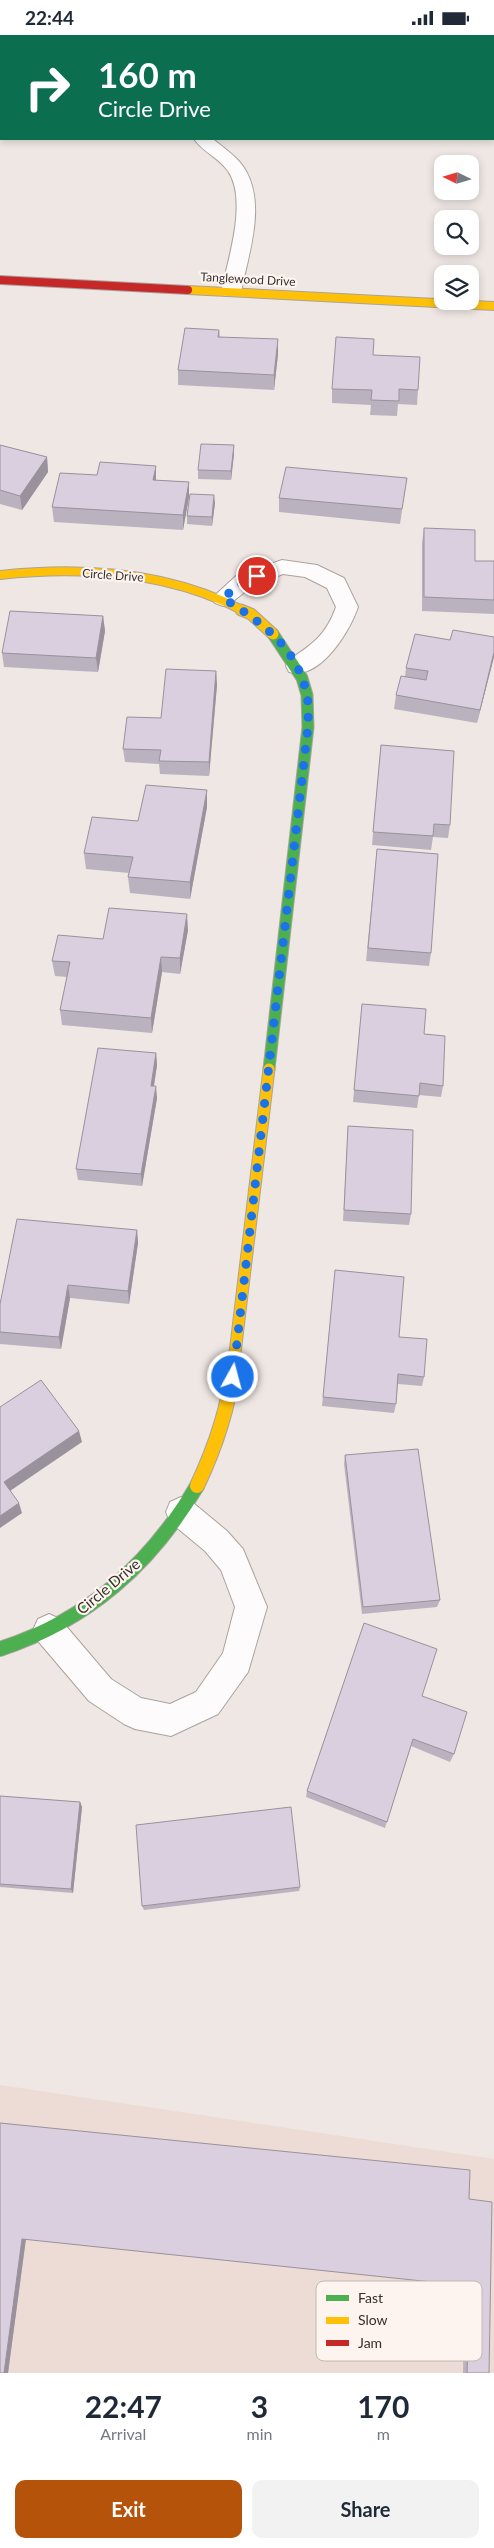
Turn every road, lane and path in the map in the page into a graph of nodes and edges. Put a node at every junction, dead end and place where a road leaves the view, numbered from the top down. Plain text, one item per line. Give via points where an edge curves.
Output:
1 (204, 140) edge
2 (0, 280) edge
3 (231, 292) junction
4 (494, 306) edge
5 (0, 575) edge
6 (223, 598) junction
7 (297, 666) junction
8 (181, 1511) junction
9 (49, 1631) junction
10 (0, 1649) edge

1 - 3 street via 237,171 246,191
2 - 3 street, Tanglewood Drive
3 - 4 street, Tanglewood Drive
5 - 6 street, Circle Drive via 54,571 148,578 188,585
6 - 7 street, Circle Drive via 262,623 280,641
6 - 7 street via 244,581 282,567 309,570 336,583 347,607 340,629 327,645
7 - 8 street, Circle Drive via 307,695 308,727 233,1377 226,1413 207,1468
8 - 9 street, Circle Drive via 173,1525 129,1573
8 - 9 street via 216,1541 232,1560 251,1607 237,1661 207,1703 171,1720 135,1713 100,1691
9 - 10 street, Circle Drive

